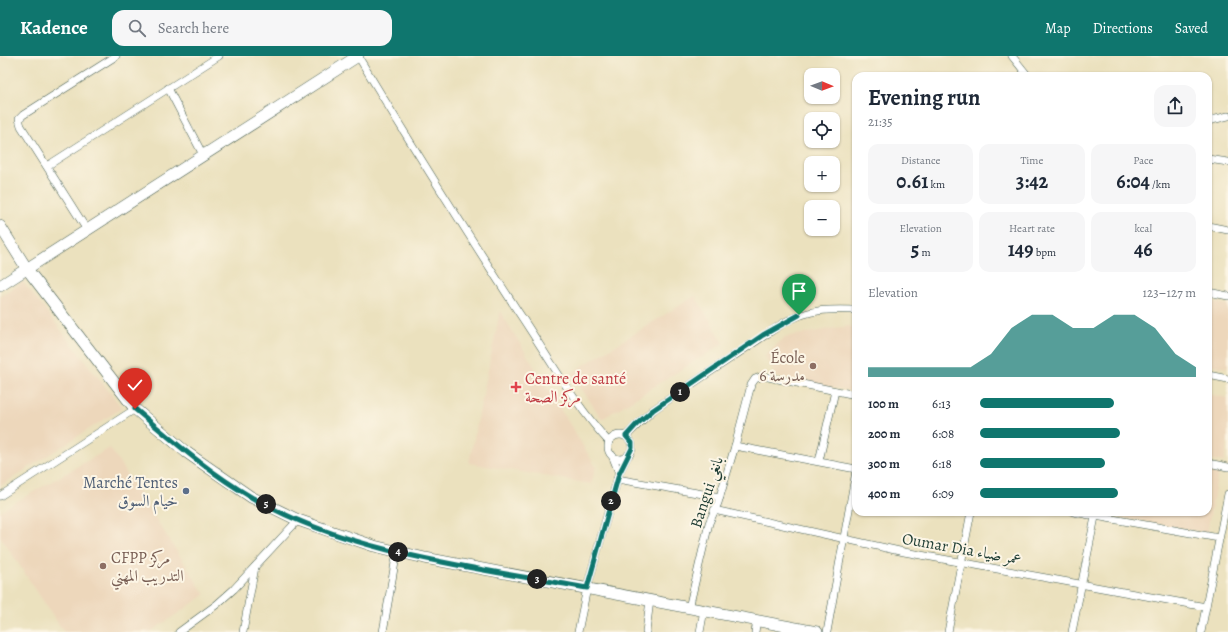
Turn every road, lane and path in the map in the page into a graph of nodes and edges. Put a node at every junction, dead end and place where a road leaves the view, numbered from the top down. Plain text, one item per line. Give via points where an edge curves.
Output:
1 (116, 56) edge
2 (219, 56) edge
3 (358, 56) edge
4 (1012, 56) edge
5 (1025, 72) edge
6 (168, 88) junction
7 (1228, 116) edge
8 (1212, 120) edge
9 (203, 155) junction
10 (1212, 160) edge
11 (1228, 162) edge
12 (46, 166) junction
13 (0, 226) edge
14 (1212, 227) edge
15 (88, 230) junction
16 (1228, 230) edge
17 (27, 269) junction
18 (0, 286) edge
19 (1212, 293) edge
20 (1228, 296) edge
21 (852, 310) edge
22 (1212, 376) edge
23 (1228, 379) edge
24 (835, 391) junction
25 (852, 394) edge
26 (135, 409) junction
27 (626, 436) junction
28 (609, 442) junction
29 (735, 446) junction
30 (612, 455) junction
31 (628, 455) junction
32 (819, 461) junction
33 (1212, 465) edge
34 (1228, 467) edge
35 (852, 469) edge
36 (618, 476) junction
37 (1228, 494) edge
38 (852, 495) edge
39 (0, 496) edge
40 (720, 497) junction
41 (714, 510) junction
42 (970, 516) edge
43 (1096, 516) edge
44 (1106, 516) edge
45 (298, 520) junction
46 (1225, 527) edge
47 (1219, 538) junction
48 (845, 539) junction
49 (397, 551) junction
50 (961, 563) junction
51 (255, 566) junction
52 (1082, 584) junction
53 (587, 588) junction
54 (650, 600) junction
55 (1206, 607) junction
56 (689, 608) junction
57 (704, 610) junction
58 (757, 620) junction
59 (811, 631) edge
60 (179, 632) edge
61 (243, 632) edge
62 (383, 632) edge
63 (578, 632) edge
64 (646, 632) edge
65 (700, 632) edge
66 (755, 632) edge
67 (827, 632) edge
68 (948, 632) edge
69 (1072, 632) edge
70 (1201, 632) edge

1 - 12 street via 19,119
2 - 6 street
3 - 9 street
3 - 28 street via 482,256 585,413
4 - 5 street
6 - 9 street
6 - 12 street
7 - 8 street
9 - 15 street
10 - 11 street
12 - 15 street
13 - 17 street
14 - 16 street
15 - 17 street
17 - 18 street
17 - 26 street
19 - 20 street
21 - 27 street via 808,312 785,322 653,410
22 - 23 street
24 - 25 street
24 - 29 street, Bangui بانغي via 763,376 755,379 751,385
24 - 32 street
26 - 39 street
26 - 45 street via 215,474 251,497
27 - 28 street via 614,436
27 - 31 street via 632,443
28 - 30 street via 608,449
29 - 32 street
29 - 40 street, Bangui بانغي
30 - 31 street via 622,458
30 - 36 street
31 - 36 street
32 - 35 street
33 - 34 street
36 - 40 street
36 - 53 street
37 - 46 street
38 - 48 street
40 - 41 street, Bangui بانغي
41 - 48 street, Oumar Dia عمر ضياء
41 - 56 street, Bangui بانغي
42 - 50 street
43 - 52 street
44 - 47 street
45 - 49 street via 374,546
45 - 51 street
46 - 47 street
47 - 55 street
48 - 50 street, Oumar Dia عمر ضياء
48 - 67 street
49 - 53 street
49 - 62 street
50 - 52 street, Oumar Dia عمر ضياء
50 - 68 street
51 - 60 street via 216,605
51 - 61 street
52 - 55 street, Oumar Dia عمر ضياء
52 - 69 street
53 - 54 street
53 - 63 street
54 - 56 street
54 - 64 street
55 - 70 street
56 - 57 street
57 - 58 street
57 - 65 street
58 - 59 street
58 - 66 street

